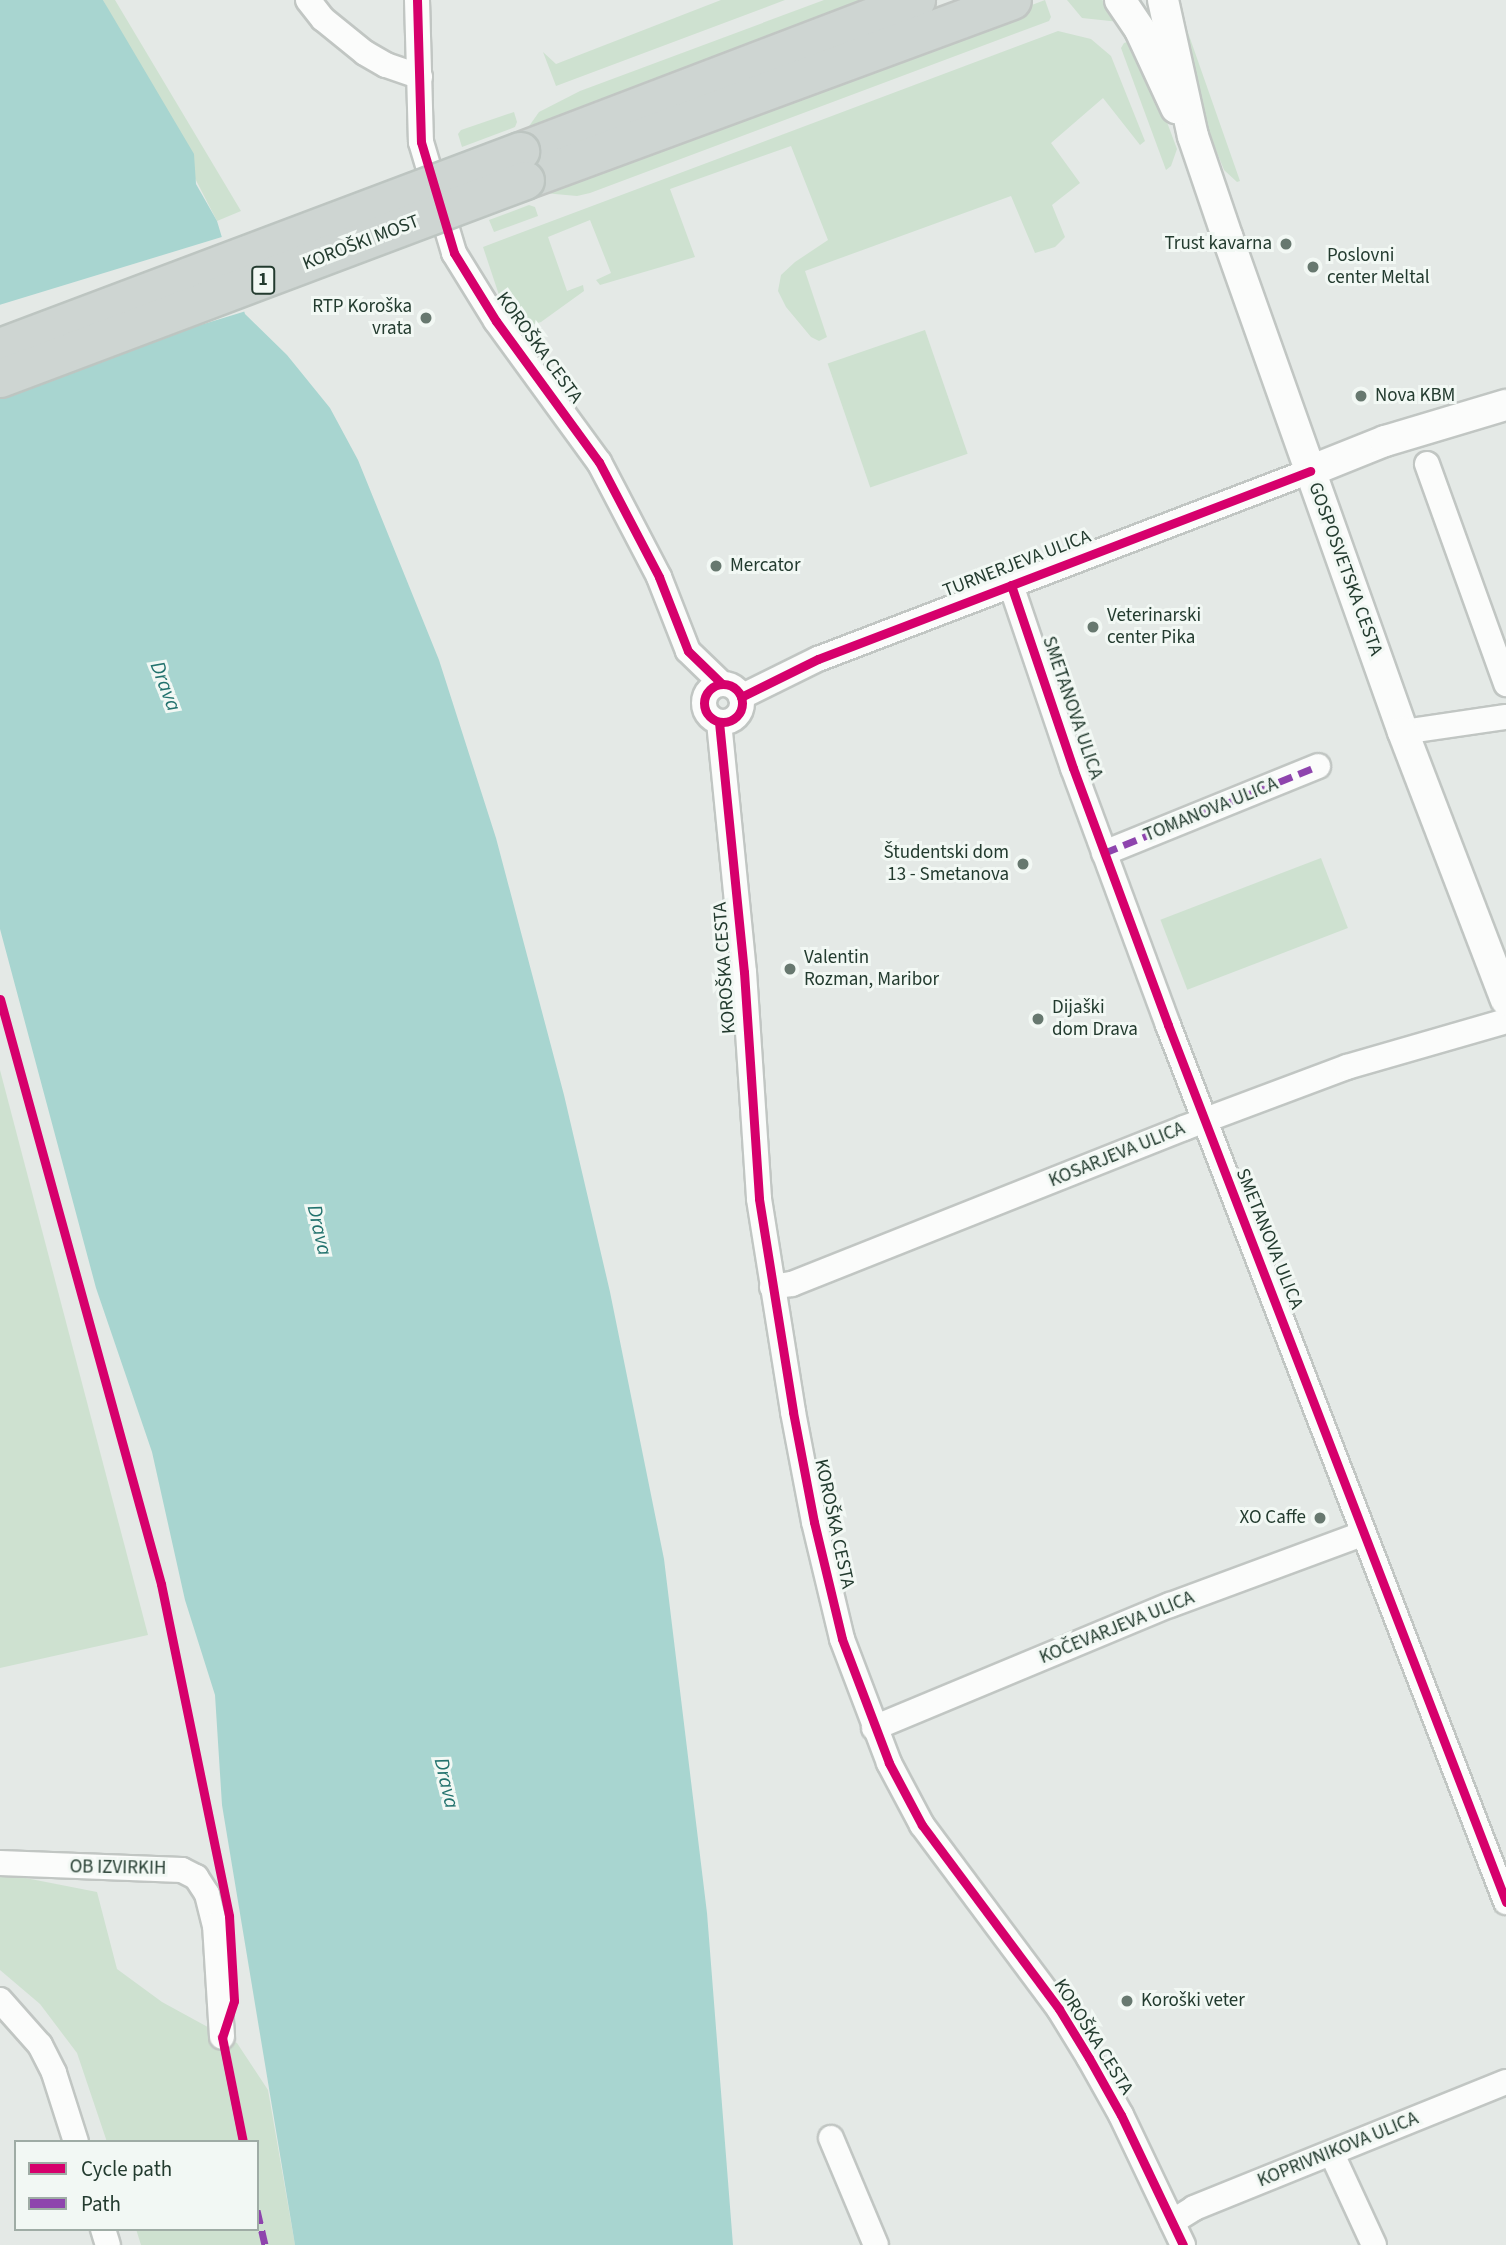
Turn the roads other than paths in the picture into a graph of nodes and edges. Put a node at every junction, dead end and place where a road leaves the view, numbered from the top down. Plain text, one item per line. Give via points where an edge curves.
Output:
1 (308, 0) edge
2 (417, 0) edge
3 (916, 0) edge
4 (1012, 0) edge
5 (1121, 0) edge
6 (1163, 0) edge
7 (420, 77) junction
8 (1193, 136) junction
9 (522, 166) junction
10 (0, 347) edge
11 (0, 378) edge
12 (1506, 405) edge
13 (1427, 464) dead end
14 (1310, 471) junction
15 (1011, 585) junction
16 (688, 651) junction
17 (1506, 684) edge
18 (732, 691) junction
19 (704, 702) junction
20 (1506, 717) edge
21 (719, 722) junction
22 (1403, 732) junction
23 (1318, 766) dead end
24 (1104, 853) junction
25 (1506, 1000) edge
26 (1506, 1021) edge
27 (1204, 1121) junction
28 (772, 1287) junction
29 (1362, 1534) junction
30 (874, 1728) junction
31 (0, 1863) edge
32 (1506, 1902) edge
33 (0, 2000) edge
34 (222, 2037) dead end
35 (1506, 2082) edge
36 (831, 2138) dead end
37 (75, 2140) edge
38 (1332, 2154) junction
39 (1172, 2222) junction
40 (876, 2245) edge
41 (1183, 2245) edge
42 (1374, 2245) edge

1 - 7 street via 323,19 365,53
2 - 7 street, KOROŠKA CESTA
3 - 9 main road, 1
4 - 9 main road, 1
5 - 8 street
6 - 8 street
7 - 16 street, KOROŠKA CESTA via 421,142 454,253 496,321 599,462 659,577
8 - 14 street, GOSPOSVETSKA CESTA
9 - 10 main road, KOROŠKI MOST / 1, bridge
9 - 11 main road, KOROŠKI MOST / 1, bridge
12 - 14 street, TURNERJEVA ULICA via 1385,441
13 - 17 street
14 - 15 street, TURNERJEVA ULICA
14 - 22 street, GOSPOSVETSKA CESTA
15 - 18 street, TURNERJEVA ULICA
15 - 24 street, SMETANOVA ULICA
16 - 18 street, KOROŠKA CESTA
16 - 19 street via 688,676
18 - 19 street via 709,691
18 - 21 street via 737,716
19 - 21 street via 709,716
20 - 22 street
21 - 28 street, KOROŠKA CESTA via 744,972 759,1199
22 - 25 street, GOSPOSVETSKA CESTA
23 - 24 street, TOMANOVA ULICA
24 - 27 street, SMETANOVA ULICA
26 - 27 street, KOSARJEVA ULICA via 1348,1067
27 - 28 street, KOSARJEVA ULICA via 792,1284
27 - 29 street, SMETANOVA ULICA
28 - 30 street, KOROŠKA CESTA via 820,1548 842,1639
29 - 30 street, KOČEVARJEVA ULICA via 1170,1605
29 - 32 street, SMETANOVA ULICA
30 - 39 street, KOROŠKA CESTA via 922,1825 1059,2009 1089,2057
31 - 34 street, OB IZVIRKIH via 171,1869 196,1877 215,1925
33 - 37 street via 40,2045
35 - 38 street, KOPRIVNIKOVA ULICA
36 - 40 street
38 - 39 street, KOPRIVNIKOVA ULICA via 1194,2208
38 - 42 street
39 - 41 street, KOROŠKA CESTA

